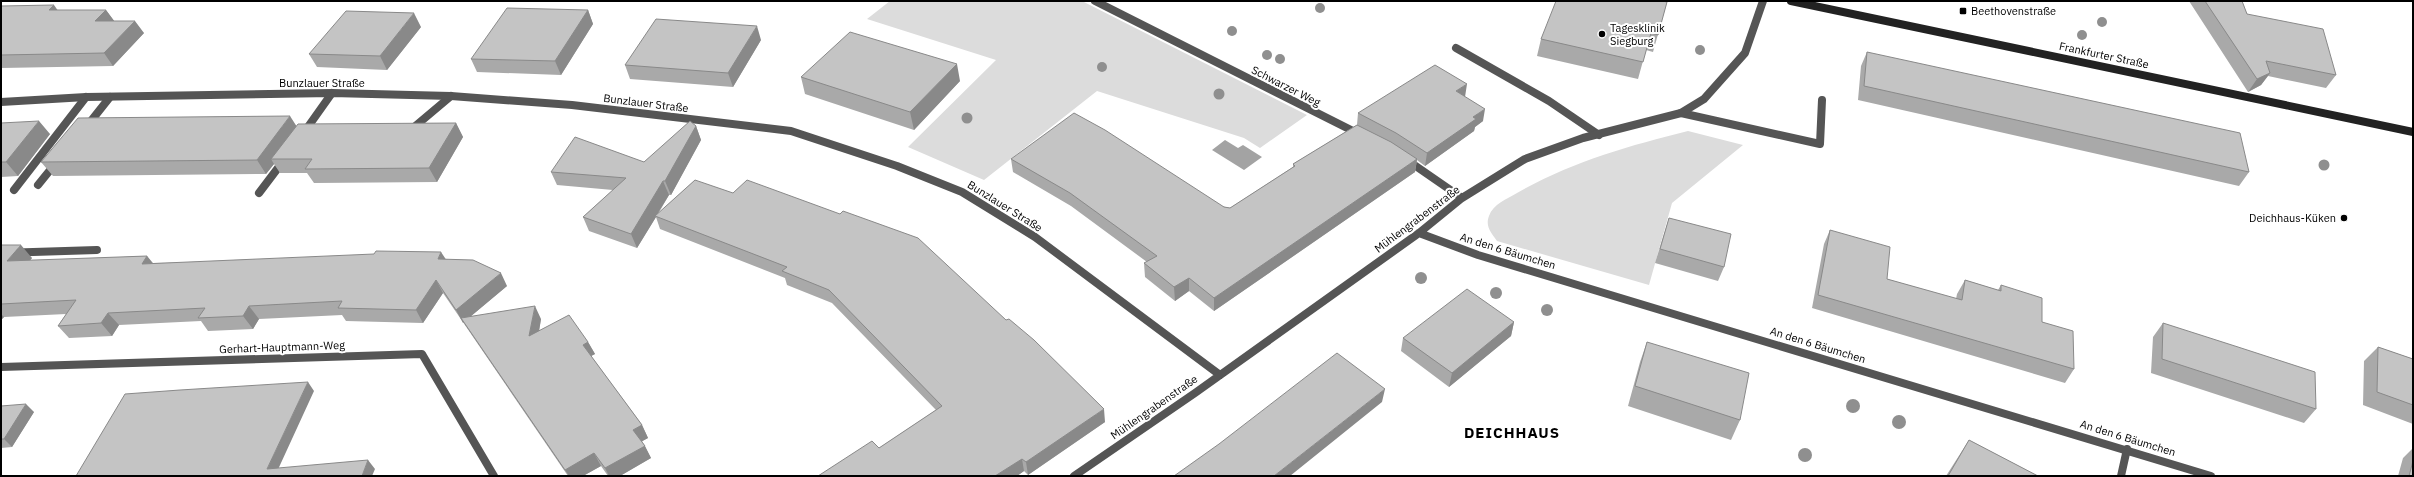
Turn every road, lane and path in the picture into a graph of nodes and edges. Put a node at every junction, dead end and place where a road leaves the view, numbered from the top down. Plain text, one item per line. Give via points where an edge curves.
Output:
1 (1095, 1) edge
2 (1763, 1) edge
3 (1791, 1) edge
4 (1456, 48) dead end
5 (332, 94) junction
6 (451, 96) junction
7 (86, 97) junction
8 (110, 97) junction
9 (1822, 100) dead end
10 (1, 102) edge
11 (1681, 113) junction
12 (413, 128) edge
13 (82, 132) edge
14 (2413, 132) edge
15 (1599, 135) junction
16 (300, 137) edge
17 (1366, 137) edge
18 (1399, 154) edge
19 (62, 156) edge
20 (287, 156) edge
21 (38, 185) dead end
22 (14, 190) dead end
23 (259, 193) dead end
24 (1462, 198) junction
25 (1419, 233) junction
26 (97, 250) dead end
27 (1, 253) edge
28 (1, 367) edge
29 (1220, 375) junction
30 (2127, 449) junction
31 (494, 476) edge
32 (1074, 476) edge
33 (2121, 476) edge
34 (2211, 476) edge

1 - 17 street, Schwarzer Weg
2 - 11 street, Mühlengrabenstraße via 1745,53 1704,99
3 - 14 main road, Frankfurter Straße
4 - 15 street via 1549,101
5 - 6 street, Bunzlauer Straße
5 - 8 street, Bunzlauer Straße
5 - 16 street
6 - 12 street
6 - 29 street, Bunzlauer Straße via 572,105 791,131 897,166 962,192 1035,237
7 - 8 street, Bunzlauer Straße
7 - 10 street, Bunzlauer Straße
7 - 22 street
8 - 13 street
9 - 11 street via 1820,144
11 - 15 street, Mühlengrabenstraße
15 - 24 street, Mühlengrabenstraße via 1525,159
18 - 24 street
19 - 21 street
20 - 23 street
24 - 25 street, Mühlengrabenstraße
25 - 29 street, Mühlengrabenstraße
25 - 30 street, An den 6 Bäumchen via 1478,255
26 - 27 street
28 - 31 street, Gerhart-Hauptmann-Weg via 422,354
29 - 32 street, Mühlengrabenstraße
30 - 33 street
30 - 34 street, An den 6 Bäumchen

